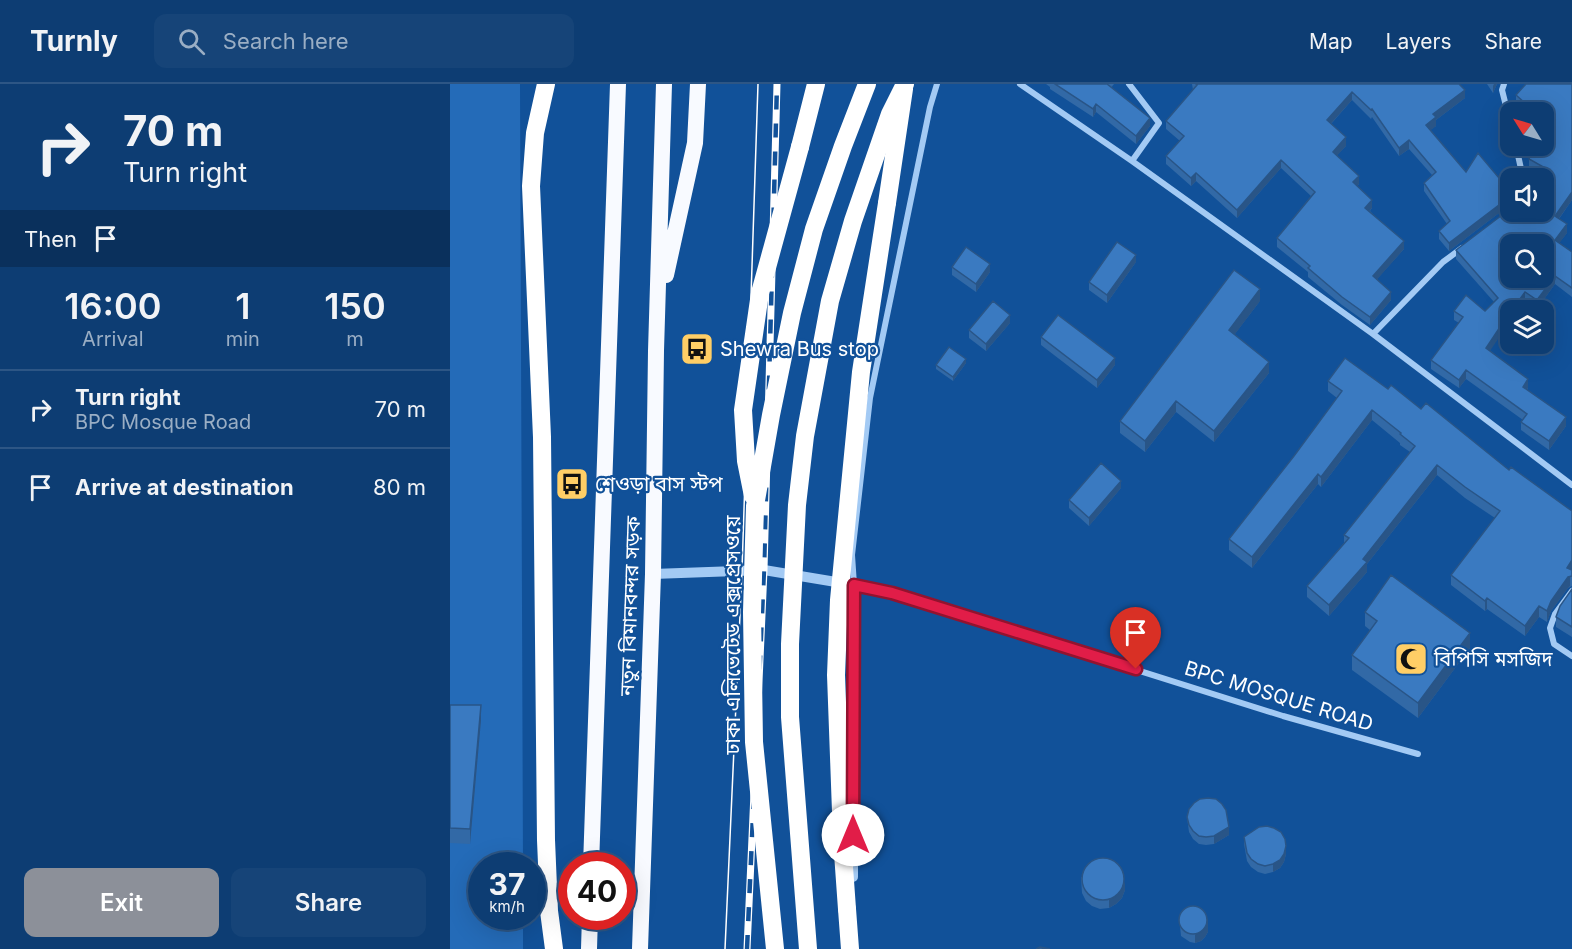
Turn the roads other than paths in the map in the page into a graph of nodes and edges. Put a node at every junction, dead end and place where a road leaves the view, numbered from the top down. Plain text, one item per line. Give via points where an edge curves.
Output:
1 (546, 84) edge
2 (618, 84) edge
3 (664, 84) edge
4 (698, 84) edge
5 (816, 84) edge
6 (867, 84) edge
7 (905, 84) edge
8 (937, 84) edge
9 (1020, 84) edge
10 (1129, 84) edge
11 (1504, 84) edge
12 (1505, 102) edge
13 (1132, 161) junction
14 (1472, 240) edge
15 (657, 315) junction
16 (1373, 334) junction
17 (1572, 485) edge
18 (755, 506) junction
19 (653, 574) junction
20 (854, 585) junction
21 (1572, 591) edge
22 (1572, 656) edge
23 (1418, 754) dead end
24 (591, 852) edge
25 (590, 930) edge
26 (554, 949) edge
27 (589, 949) edge
28 (640, 949) edge
29 (774, 949) edge
30 (808, 949) edge
31 (851, 949) edge

1 - 26 highway via 535,133 531,186 540,385 546,840
2 - 24 highway, নতুন বিমানবন্দর সড়ক
3 - 15 highway, নতুন বিমানবন্দর সড়ক
4 - 15 highway via 694,143
5 - 18 highway, bridge via 760,293 746,387 746,461
6 - 18 highway, ঢাকা এলিভেটেড এক্সপ্রেসওয়ে, bridge via 814,229 789,324
7 - 30 highway, bridge via 890,114 864,189 830,301 797,505 790,717
7 - 31 highway, bridge via 861,372 839,600 838,753
8 - 20 street via 870,398 852,555
9 - 13 street
10 - 13 street via 1159,123
11 - 12 street
13 - 16 street
14 - 16 street via 1443,261
15 - 19 highway, নতুন বিমানবন্দর সড়ক
16 - 17 street
18 - 29 highway, ঢাকা এলিভেটেড এক্সপ্রেসওয়ে, bridge via 754,742
19 - 20 street via 764,570
19 - 28 highway, নতুন বিমানবন্দর সড়ক
20 - 23 street, BPC MOSQUE ROAD via 892,593 1283,716
20 - 31 street
21 - 22 street via 1550,628 1554,644
25 - 27 highway

